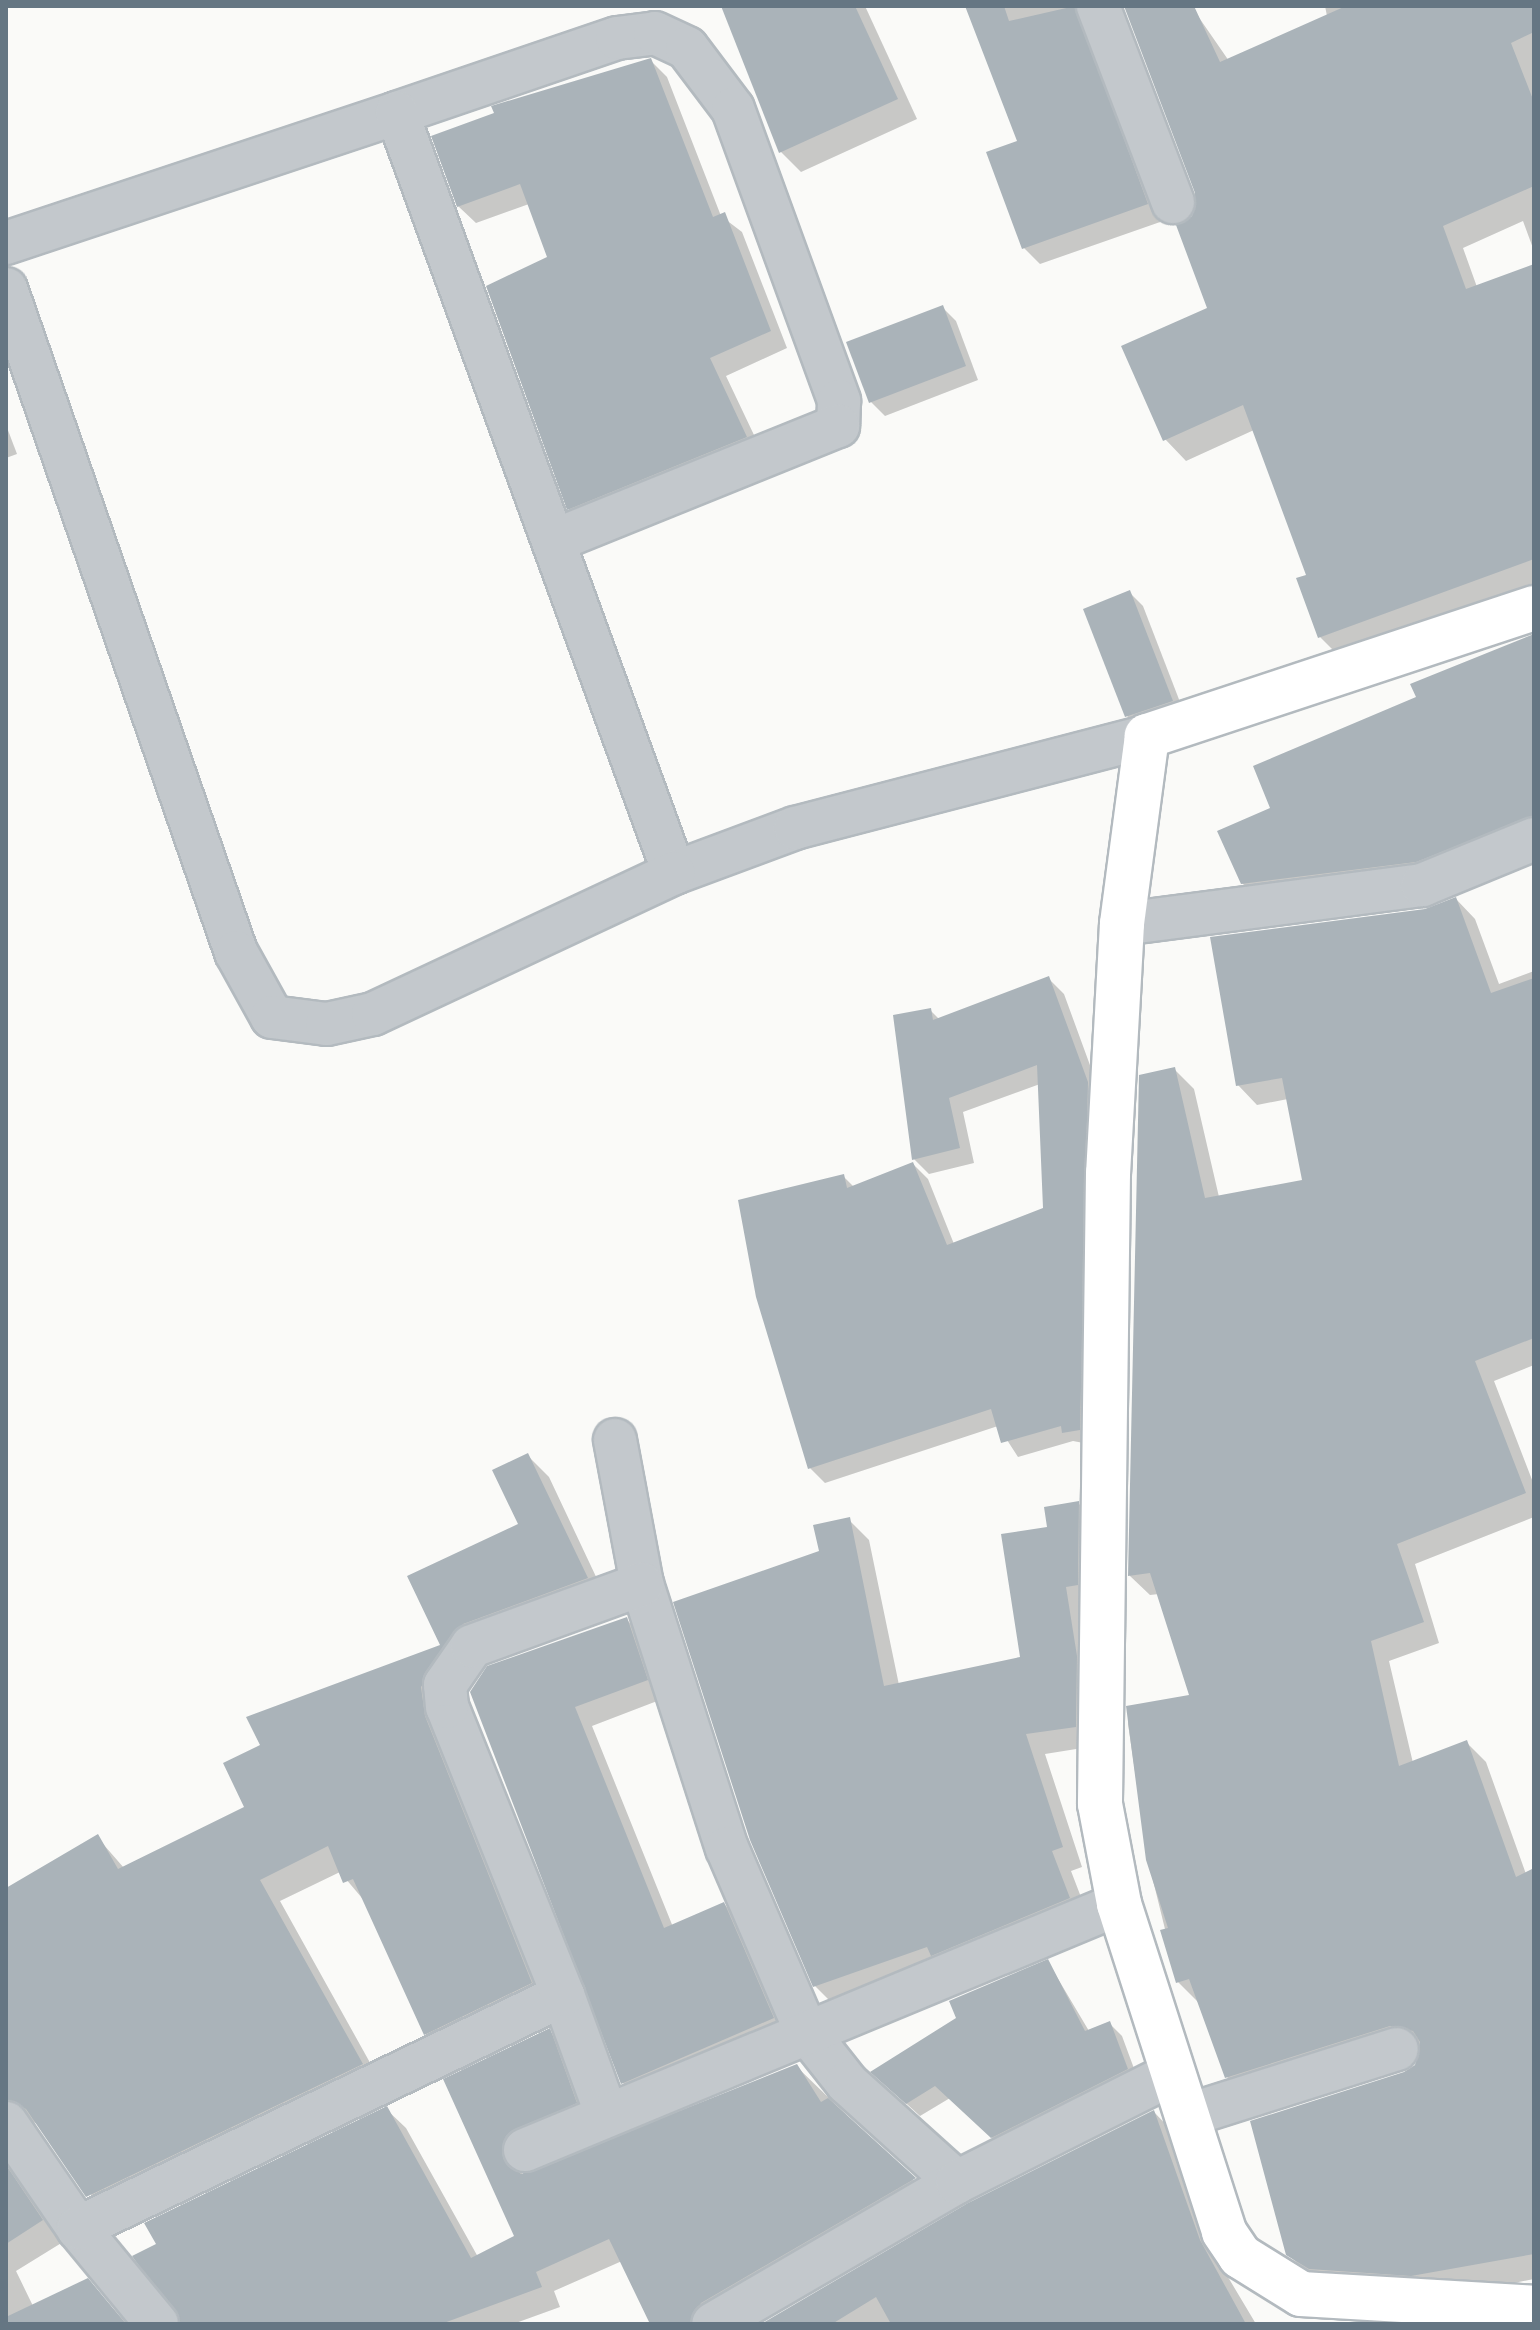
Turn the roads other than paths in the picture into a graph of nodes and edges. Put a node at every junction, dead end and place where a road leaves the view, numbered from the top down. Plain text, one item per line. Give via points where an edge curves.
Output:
1 (1098, 6) edge
2 (397, 113) junction
3 (1173, 202) dead end
4 (6, 243) edge
5 (6, 289) edge
6 (554, 541) junction
7 (1534, 608) edge
8 (1147, 736) junction
9 (1534, 839) edge
10 (674, 873) junction
11 (1122, 924) junction
12 (615, 1440) dead end
13 (642, 1584) junction
14 (1119, 1904) junction
15 (563, 1995) junction
16 (806, 2031) junction
17 (1397, 2049) dead end
18 (1172, 2074) junction
19 (606, 2113) junction
20 (1186, 2116) junction
21 (6, 2123) edge
22 (525, 2150) dead end
23 (957, 2182) junction
24 (78, 2228) junction
25 (1534, 2308) edge
26 (157, 2324) edge
27 (713, 2324) edge

1 - 3 street
2 - 4 street
2 - 6 street
2 - 6 street via 617,38 655,33 687,48 733,109 839,401 838,426
5 - 10 street via 236,952 272,1017 327,1024 373,1014
6 - 10 street
7 - 8 street
8 - 10 street via 795,828
8 - 11 street
9 - 11 street via 1422,885
11 - 14 street via 1108,1173 1100,1804
12 - 13 street
13 - 15 street via 472,1646 445,1685 447,1707
13 - 16 street via 727,1848
14 - 16 street
14 - 18 street
15 - 19 street
15 - 24 street
16 - 19 street
16 - 23 street via 847,2083
17 - 20 street
18 - 20 street
18 - 23 street
19 - 22 street
20 - 25 street via 1224,2232 1240,2256 1278,2286 1301,2294
21 - 24 street
23 - 27 street
24 - 26 street

